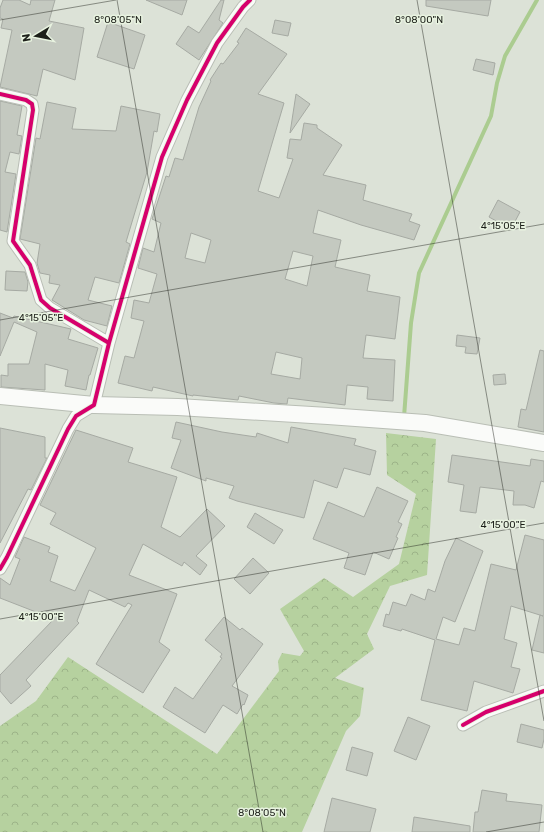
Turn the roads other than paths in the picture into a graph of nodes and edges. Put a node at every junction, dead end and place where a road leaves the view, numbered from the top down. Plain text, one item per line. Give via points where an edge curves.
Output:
1 (250, 0) edge
2 (0, 94) edge
3 (109, 343) junction
4 (0, 396) edge
5 (94, 404) junction
6 (544, 444) edge
7 (0, 569) edge
8 (544, 691) edge
9 (463, 725) dead end

1 - 3 street via 217,43 187,100 162,157
2 - 3 street via 26,100 32,104 33,110 13,241 30,265 41,300
3 - 5 street
4 - 5 main road
5 - 6 main road via 424,423
5 - 7 street via 76,416 68,429
8 - 9 street via 486,712

